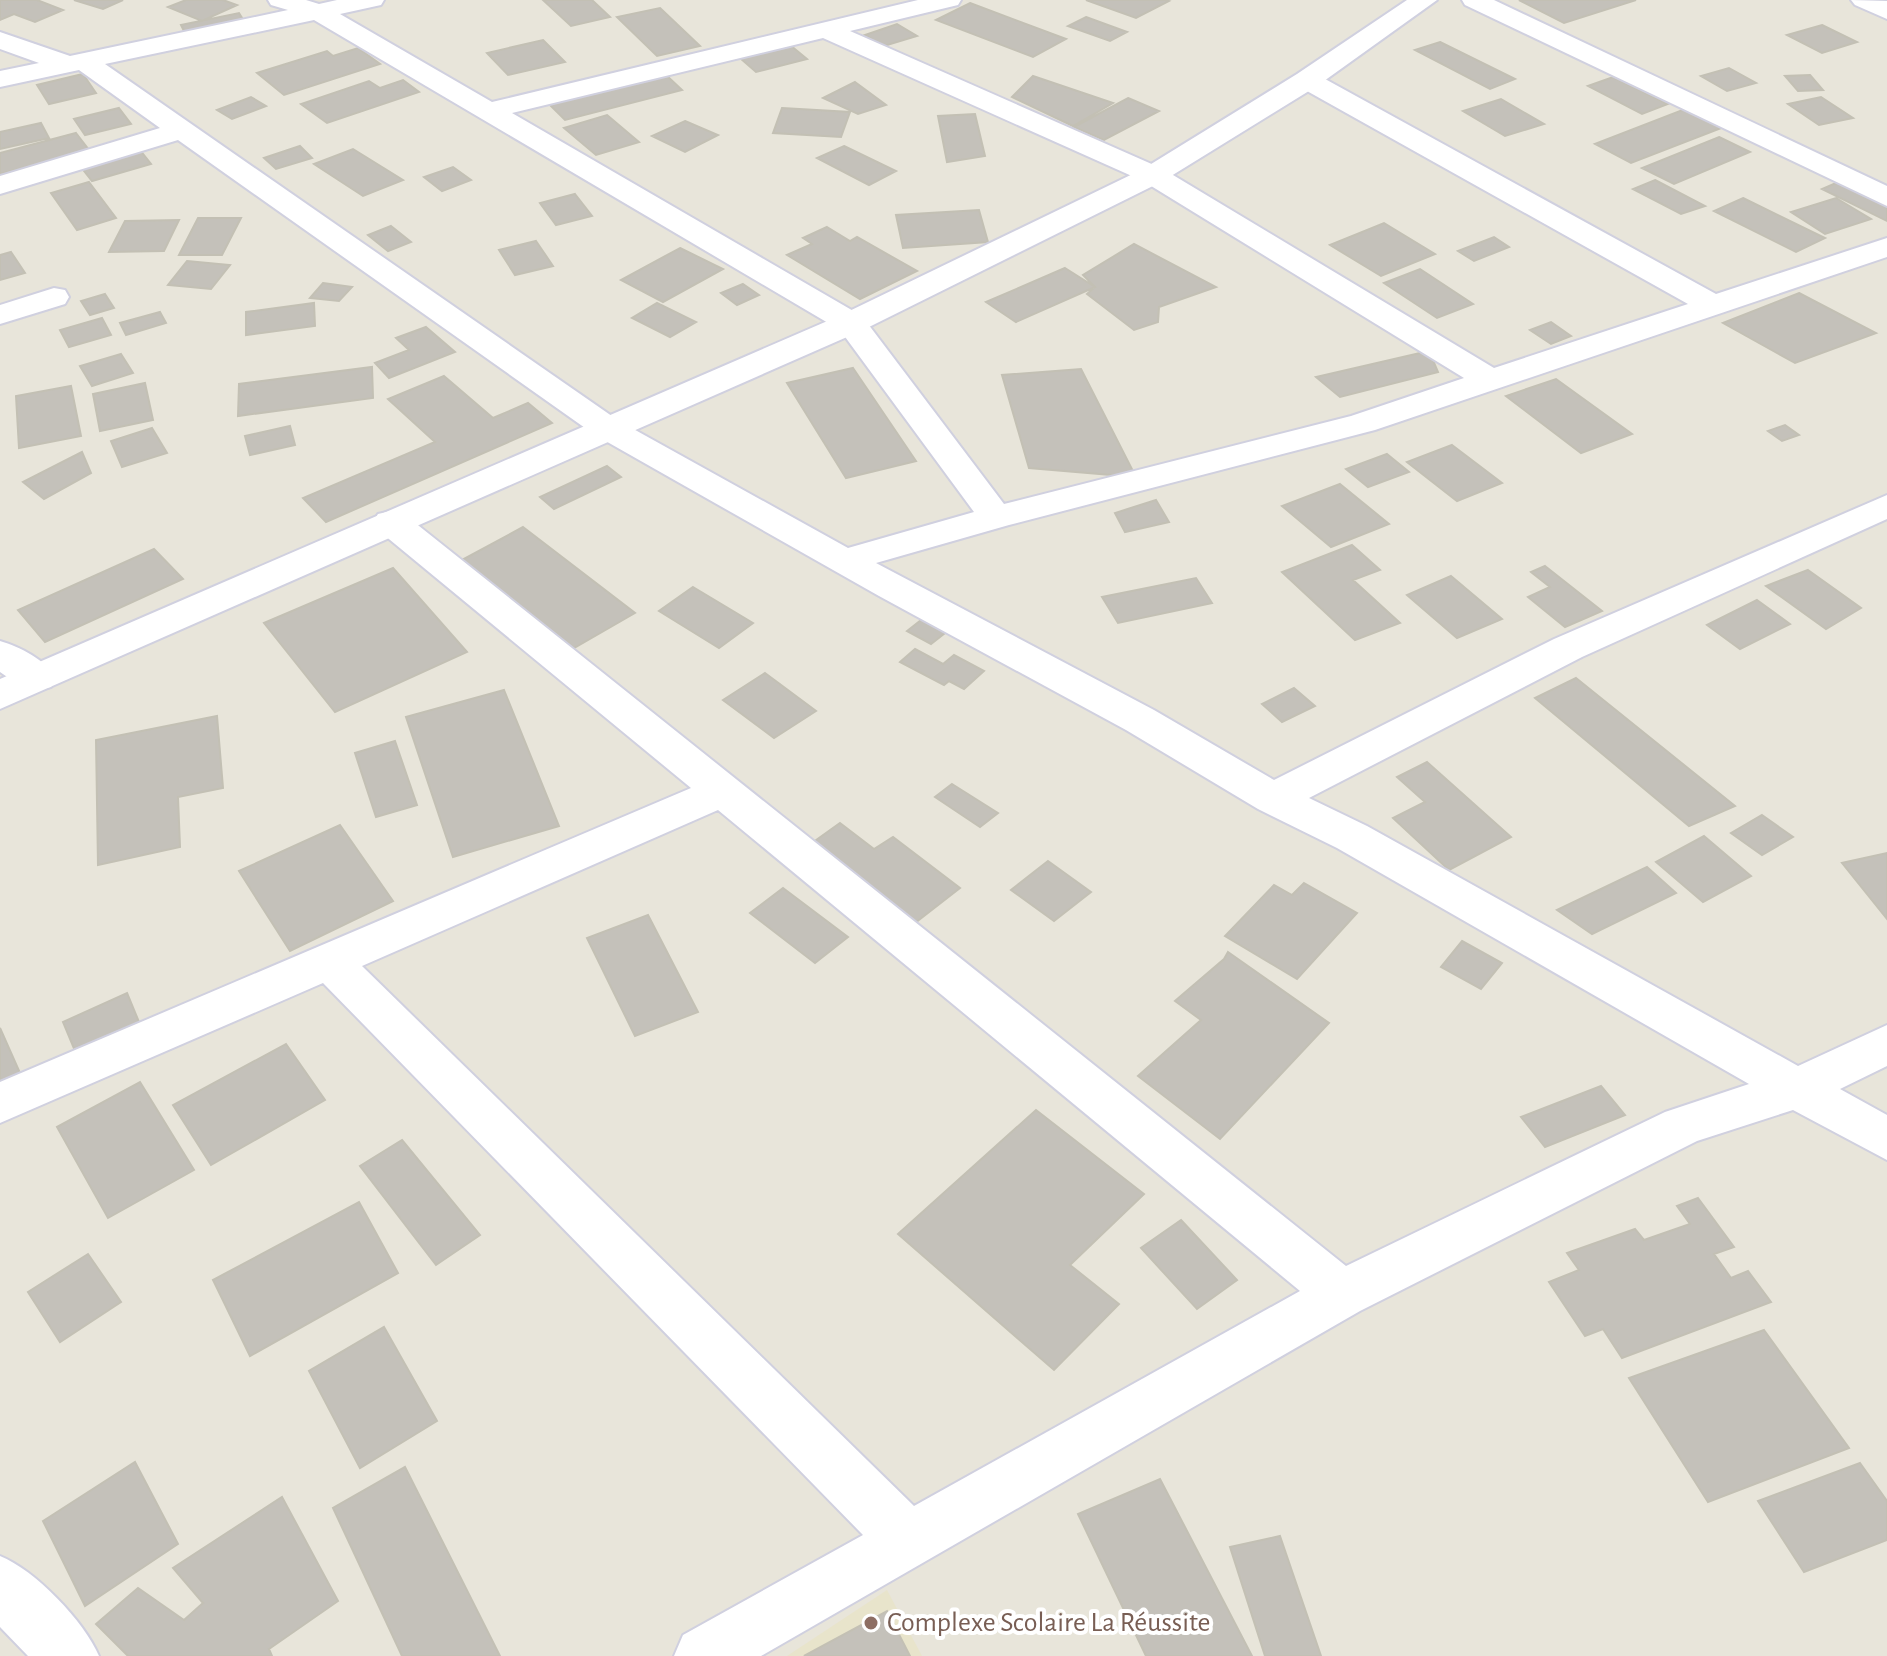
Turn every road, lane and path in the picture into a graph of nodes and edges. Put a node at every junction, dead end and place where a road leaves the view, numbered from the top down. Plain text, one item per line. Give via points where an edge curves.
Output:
1 (280, 0) edge
2 (372, 0) edge
3 (949, 0) edge
4 (1424, 0) edge
5 (1474, 0) edge
6 (1864, 0) edge
7 (1887, 11) edge
8 (319, 12) junction
9 (826, 30) junction
10 (0, 40) edge
11 (78, 64) junction
12 (0, 79) edge
13 (1307, 80) junction
14 (488, 111) junction
15 (181, 130) junction
16 (1153, 175) junction
17 (0, 185) edge
18 (1887, 197) edge
19 (1887, 247) edge
20 (54, 297) dead end
21 (1713, 305) junction
22 (0, 315) edge
23 (851, 323) junction
24 (1492, 381) junction
25 (607, 428) junction
26 (1887, 506) edge
27 (996, 517) junction
28 (391, 522) junction
29 (843, 561) junction
30 (0, 654) edge
31 (37, 678) junction
32 (0, 695) edge
33 (721, 792) junction
34 (1273, 798) junction
35 (329, 961) junction
36 (1887, 1044) edge
37 (1796, 1089) junction
38 (0, 1103) edge
39 (1887, 1139) edge
40 (1342, 1294) junction
41 (907, 1539) junction
42 (0, 1585) edge
43 (69, 1656) edge
44 (704, 1656) edge

1 - 8 street
2 - 8 street
3 - 9 street
4 - 13 street
5 - 18 street
6 - 7 street
8 - 11 street
8 - 14 street
9 - 14 street
9 - 16 street
10 - 11 street
11 - 12 street
11 - 15 street
13 - 16 street
13 - 21 street
14 - 23 street
15 - 17 street
15 - 25 street
16 - 23 street
16 - 24 street
19 - 21 street
20 - 22 street
21 - 24 street
23 - 25 street
23 - 27 street
24 - 27 street via 1363,423
25 - 28 street
25 - 29 street
26 - 34 street via 1568,648
27 - 29 street
28 - 31 street
28 - 33 street
29 - 34 street via 1140,720
30 - 31 street
31 - 32 street
33 - 35 street
33 - 40 street
34 - 37 street via 1352,837
35 - 38 street
35 - 41 street
36 - 37 street
37 - 39 street
37 - 40 street via 1682,1126
40 - 41 street
41 - 44 street
42 - 43 street

